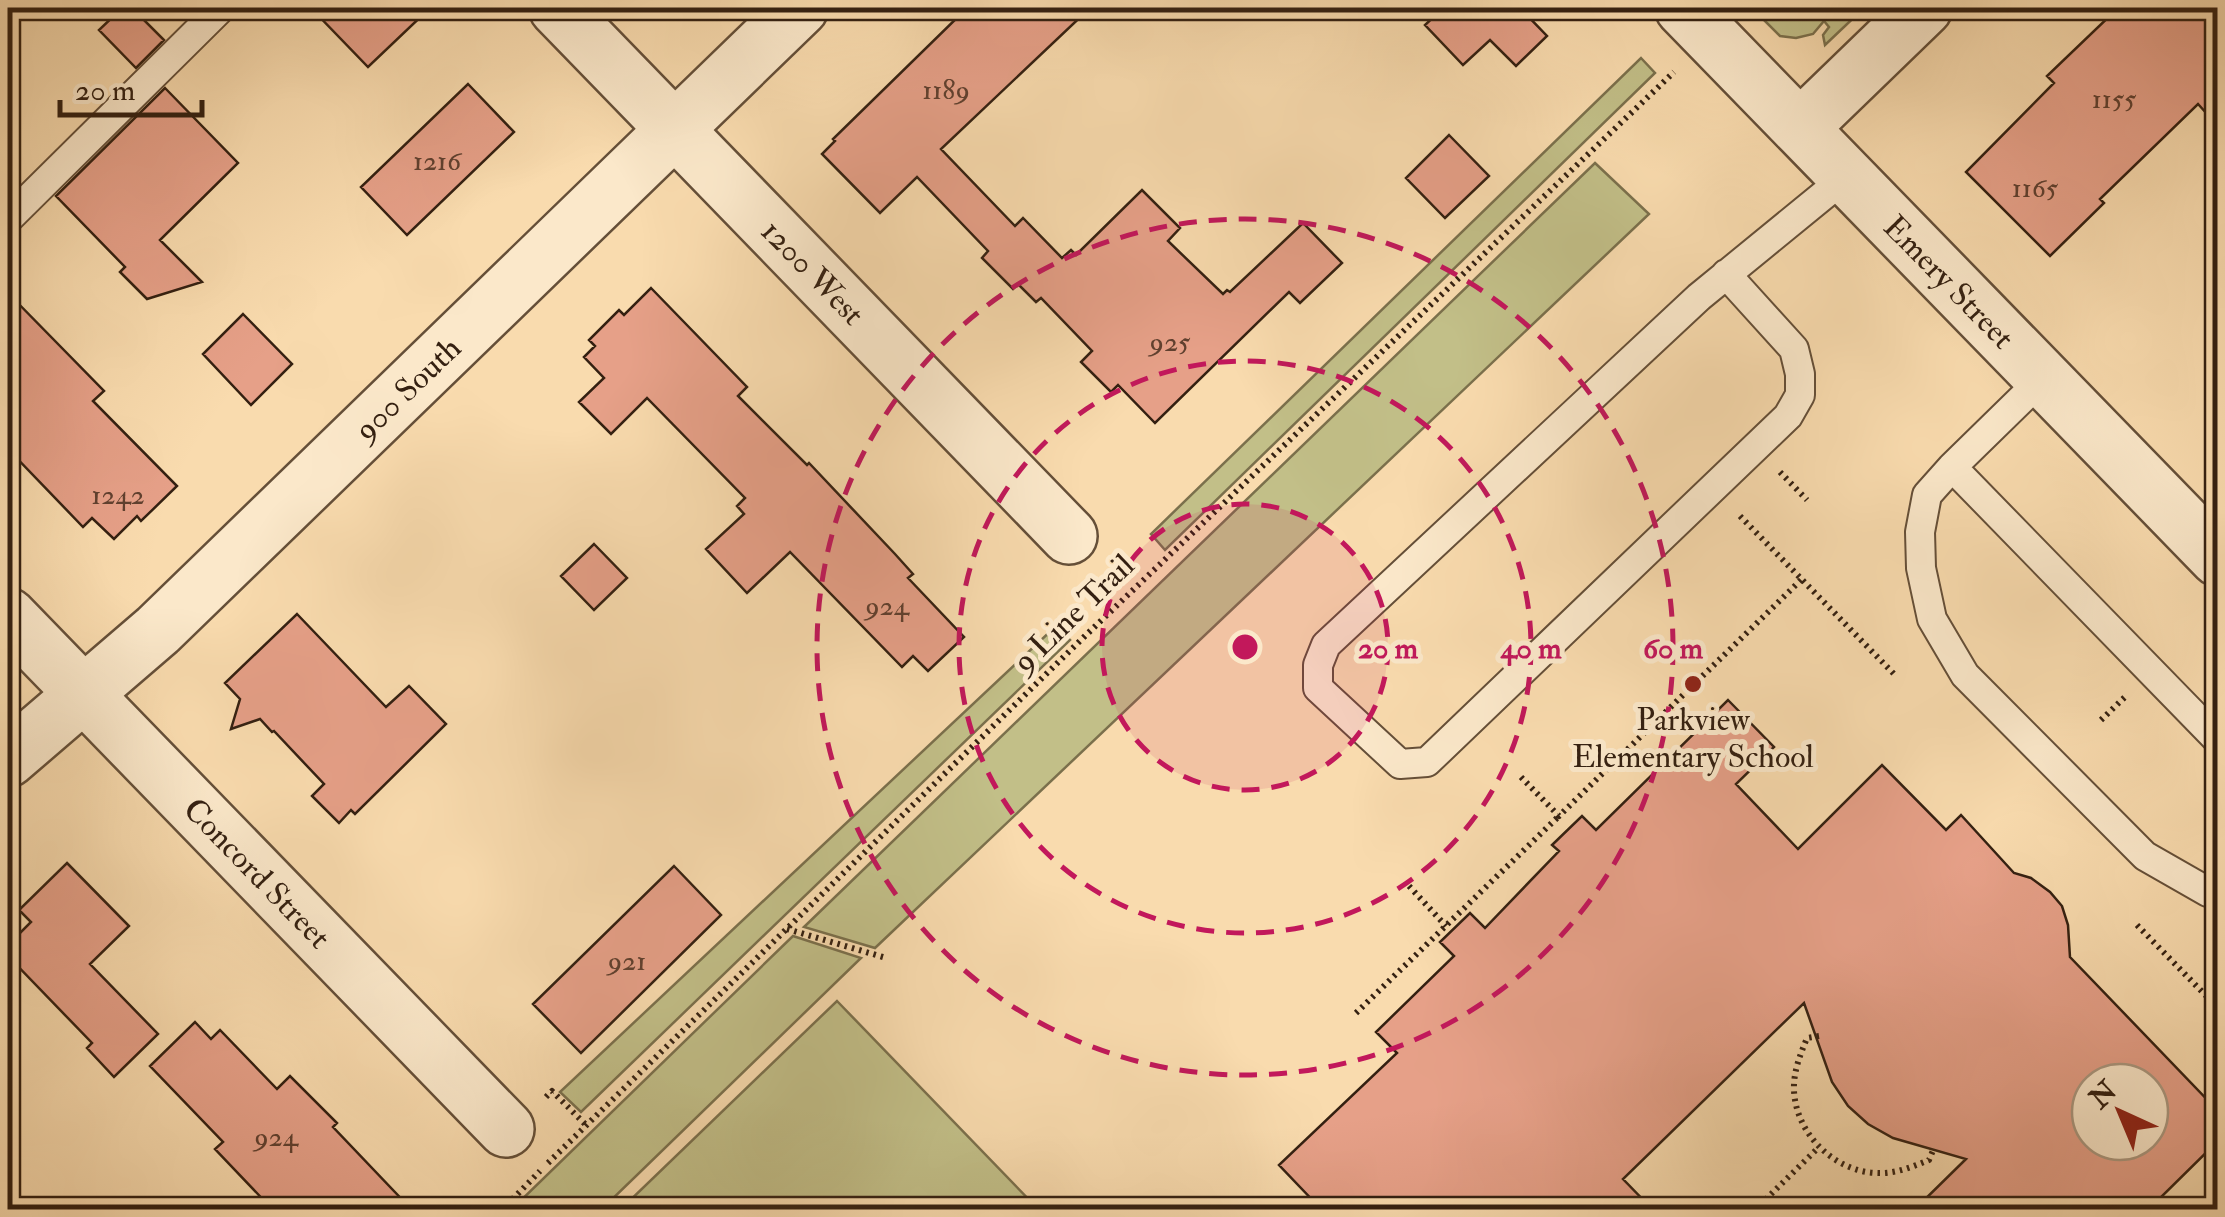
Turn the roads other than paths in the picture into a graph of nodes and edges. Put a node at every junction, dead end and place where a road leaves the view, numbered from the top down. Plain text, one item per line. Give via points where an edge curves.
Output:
1 (221, 8) edge
2 (557, 8) edge
3 (800, 8) edge
4 (1683, 8) edge
5 (1924, 8) edge
6 (1800, 128) junction
7 (675, 129) junction
8 (1847, 176) junction
9 (8, 219) edge
10 (1726, 274) junction
11 (2043, 378) junction
12 (1952, 467) junction
13 (1070, 536) dead end
14 (2218, 558) edge
15 (8, 616) edge
16 (84, 694) junction
17 (2218, 740) edge
18 (8, 758) edge
19 (2218, 894) edge
20 (506, 1129) dead end

1 - 9 lane
2 - 7 street, 1200 West
3 - 7 street, 900 South
4 - 6 street, Emery Street
5 - 6 street
6 - 8 street, Emery Street
7 - 13 street, 1200 West
7 - 16 street, 900 South
8 - 10 lane
8 - 11 street, Emery Street
10 - 10 lane via 1326,645 1318,688 1400,764 1427,762 1788,416 1800,395 1794,349
11 - 12 lane
11 - 14 street, Emery Street
12 - 17 lane
12 - 19 lane via 1928,496 1920,568 1932,618 1964,674 2144,856
15 - 16 street, Concord Street
16 - 18 street, 900 South
16 - 20 street, Concord Street

